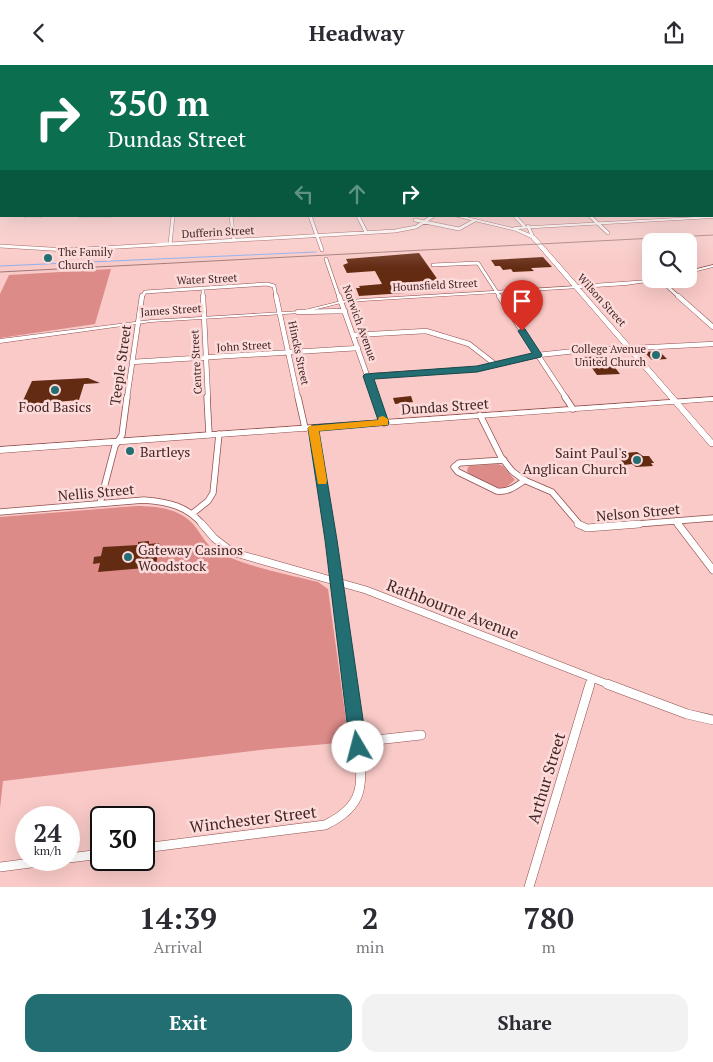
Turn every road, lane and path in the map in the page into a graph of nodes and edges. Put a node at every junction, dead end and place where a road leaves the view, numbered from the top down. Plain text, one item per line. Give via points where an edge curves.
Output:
1 (173, 217) edge
2 (231, 217) edge
3 (310, 217) edge
4 (358, 217) edge
5 (432, 217) edge
6 (461, 217) edge
7 (516, 217) edge
8 (591, 217) edge
9 (676, 217) edge
10 (713, 217) edge
11 (415, 220) dead end
12 (475, 220) junction
13 (425, 222) junction
14 (596, 222) junction
15 (526, 226) junction
16 (512, 229) junction
17 (366, 232) junction
18 (608, 233) dead end
19 (317, 235) junction
20 (532, 235) junction
21 (234, 240) junction
22 (170, 244) junction
23 (0, 246) edge
24 (322, 250) dead end
25 (326, 259) dead end
26 (433, 265) dead end
27 (713, 266) edge
28 (697, 270) edge
29 (642, 281) edge
30 (271, 284) joint
31 (576, 287) junction
32 (203, 288) junction
33 (670, 288) edge
34 (145, 292) joint
35 (496, 292) junction
36 (341, 302) junction
37 (344, 311) junction
38 (296, 312) junction
39 (280, 313) junction
40 (204, 317) junction
41 (137, 322) junction
42 (713, 327) edge
43 (354, 335) junction
44 (0, 341) edge
45 (713, 345) edge
46 (358, 348) junction
47 (631, 348) junction
48 (289, 352) junction
49 (538, 355) junction
50 (206, 357) junction
51 (132, 362) junction
52 (496, 365) junction
53 (368, 376) junction
54 (713, 399) edge
55 (676, 401) junction
56 (573, 409) junction
57 (480, 415) junction
58 (384, 423) junction
59 (309, 428) junction
60 (209, 434) junction
61 (219, 434) junction
62 (116, 441) junction
63 (713, 444) edge
64 (0, 450) edge
65 (504, 461) junction
66 (525, 480) junction
67 (100, 503) junction
68 (0, 512) edge
69 (193, 513) junction
70 (713, 518) edge
71 (676, 521) junction
72 (713, 570) edge
73 (336, 579) junction
74 (592, 679) junction
75 (713, 720) edge
76 (421, 735) dead end
77 (358, 742) junction
78 (155, 847) edge
79 (15, 865) edge
80 (0, 867) edge
81 (529, 887) edge

1 - 22 street
2 - 21 street
3 - 19 street
4 - 17 street
5 - 13 street, Dufferin Street
6 - 12 main road
7 - 15 street, Wilson Street
8 - 14 street
9 - 10 main road
9 - 14 main road
11 - 13 street
12 - 13 street via 460,229
12 - 16 main road
13 - 17 street, Dufferin Street via 406,230
14 - 15 main road
14 - 18 street
15 - 16 main road
15 - 20 street, Wilson Street
16 - 20 main road
17 - 19 street, Dufferin Street
19 - 21 street, Dufferin Street
19 - 24 street
20 - 31 main road, Wilson Street
21 - 22 street, Dufferin Street
22 - 23 street, Dufferin Street via 67,250
25 - 36 street, Norwich Avenue
26 - 35 street via 478,263
27 - 28 main road
29 - 31 main road
30 - 32 street, Water Street
30 - 39 street, Hincks Street via 275,288
31 - 35 street, Hounsfield Street
31 - 47 main road, Wilson Street
32 - 34 street, Water Street
32 - 40 street, Centre Street
33 - 42 street
34 - 41 street, Teeple Street
35 - 36 street, Hounsfield Street
35 - 49 street
36 - 37 street, Norwich Avenue
36 - 38 street, Hounsfield Street
37 - 38 street, James Street
37 - 43 street, Norwich Avenue
38 - 39 street, James Street
39 - 40 street, James Street
39 - 48 street, Hincks Street
40 - 41 street, James Street
40 - 50 street, Centre Street
41 - 44 street, James Street
41 - 51 street, Teeple Street
43 - 46 street, Norwich Avenue
43 - 52 street via 426,331 470,345
45 - 47 street
46 - 48 street, John Street
46 - 53 street, Norwich Avenue
47 - 49 street
47 - 55 main road, Wilson Street
48 - 50 street, John Street
48 - 59 street, Hincks Street
49 - 52 street
49 - 56 street
50 - 51 street, John Street
50 - 60 street, Centre Street
51 - 62 street, Teeple Street via 122,435
52 - 53 street via 468,370
53 - 58 street, Norwich Avenue
54 - 55 main road, Dundas Street
55 - 56 main road, Dundas Street
55 - 63 main road, Wilson Street
56 - 57 main road, Dundas Street
57 - 58 main road, Dundas Street
57 - 65 street, Nelson Street
58 - 59 main road, Dundas Street
59 - 61 main road, Dundas Street
59 - 73 street, Hincks Street
60 - 61 main road, Dundas Street
60 - 62 main road, Dundas Street
61 - 69 street via 213,493
62 - 64 main road, Dundas Street
62 - 67 street, Teeple Street
65 - 66 street, Nelson Street
65 - 66 street via 462,463 454,467 497,491 508,491
66 - 71 street, Nelson Street via 554,493 576,525 583,527
67 - 68 street, Nellis Street
67 - 69 street, Nellis Street via 159,501
69 - 73 street, Rathbourne Avenue via 214,538 232,552
70 - 71 street, Nelson Street
71 - 72 street
73 - 74 street, Rathbourne Avenue
73 - 77 street, Winchester Street
74 - 75 street, Rathbourne Avenue via 675,711
74 - 81 street, Arthur Street
76 - 77 street
77 - 78 street, Winchester Street via 361,788 352,808 336,820 325,825
79 - 80 street

